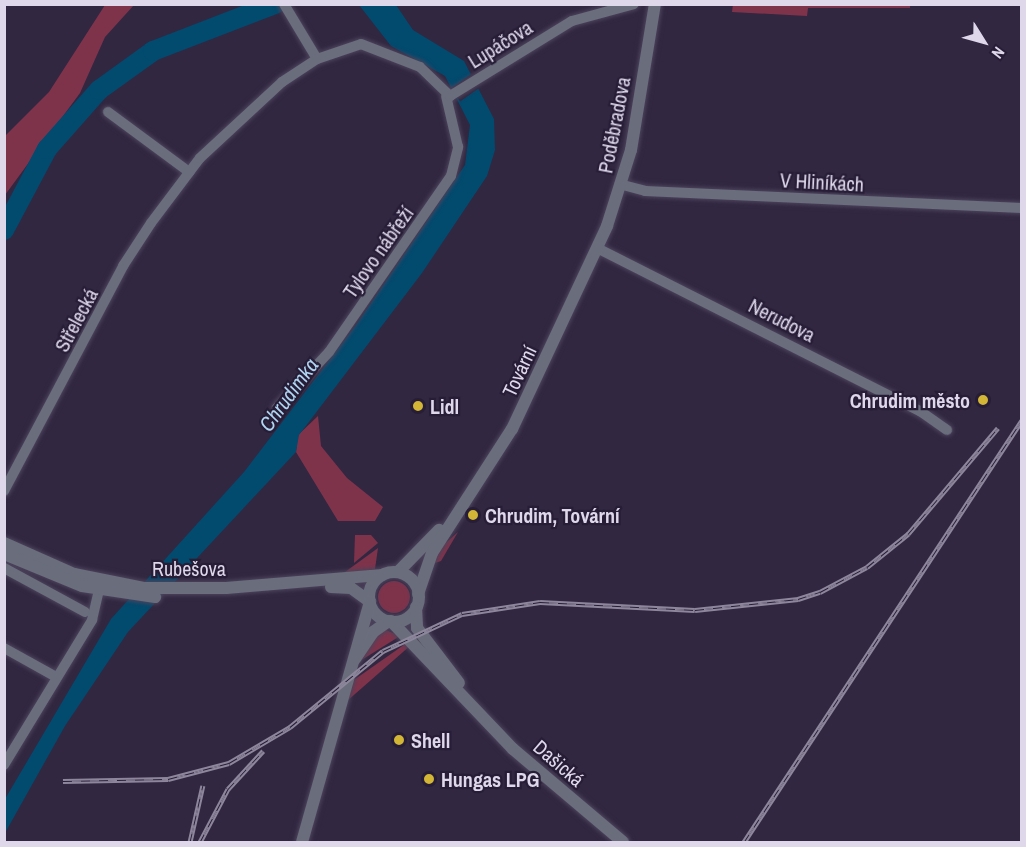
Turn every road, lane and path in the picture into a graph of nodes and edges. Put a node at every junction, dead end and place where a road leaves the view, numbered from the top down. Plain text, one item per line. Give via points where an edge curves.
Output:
1 (284, 4) edge
2 (634, 4) edge
3 (654, 5) edge
4 (369, 46) joint
5 (317, 59) junction
6 (450, 95) junction
7 (108, 112) dead end
8 (189, 172) junction
9 (623, 185) junction
10 (1022, 208) edge
11 (597, 248) junction
12 (277, 408) dead end
13 (948, 430) dead end
14 (4, 491) edge
15 (465, 503) junction
16 (4, 543) edge
17 (4, 554) edge
18 (4, 568) edge
19 (398, 572) junction
20 (382, 575) junction
21 (100, 586) junction
22 (177, 593) junction
23 (417, 600) junction
24 (369, 601) junction
25 (86, 612) dead end
26 (390, 621) junction
27 (4, 648) edge
28 (56, 677) junction
29 (344, 681) junction
30 (474, 707) junction
31 (4, 765) edge
32 (302, 843) edge
33 (623, 843) edge

1 - 5 street
2 - 6 street, Lupáčova via 572,21
3 - 9 street, Poděbradova
4 - 5 street, Střelecká via 357,44
4 - 6 street, Tylovo nábřeží via 423,69
5 - 8 street, Střelecká via 274,89
6 - 12 street, Tylovo nábřeží via 458,147 451,176 329,352
7 - 8 street
8 - 14 street, Střelecká via 123,266
9 - 10 street, V Hliníkách via 645,191
9 - 11 street, Poděbradova
11 - 13 street, Nerudova
11 - 15 street, Tovární via 513,429
15 - 19 street, Tovární
15 - 23 street, Tovární via 427,563
16 - 21 street, Rubešova
17 - 21 street, Rubešova
18 - 25 street
19 - 20 street
19 - 23 street via 411,579
20 - 22 street, Rubešova
20 - 24 street via 371,586
21 - 22 street, Rubešova
21 - 28 street via 92,620
22 - 24 street, Rubešova via 345,586
23 - 26 street via 406,618
23 - 30 street, Dašická via 417,628
24 - 26 street
24 - 29 street
26 - 29 street via 373,632
26 - 30 street, Dašická
27 - 28 street
28 - 31 street
29 - 32 street
30 - 33 street, Dašická via 513,749

